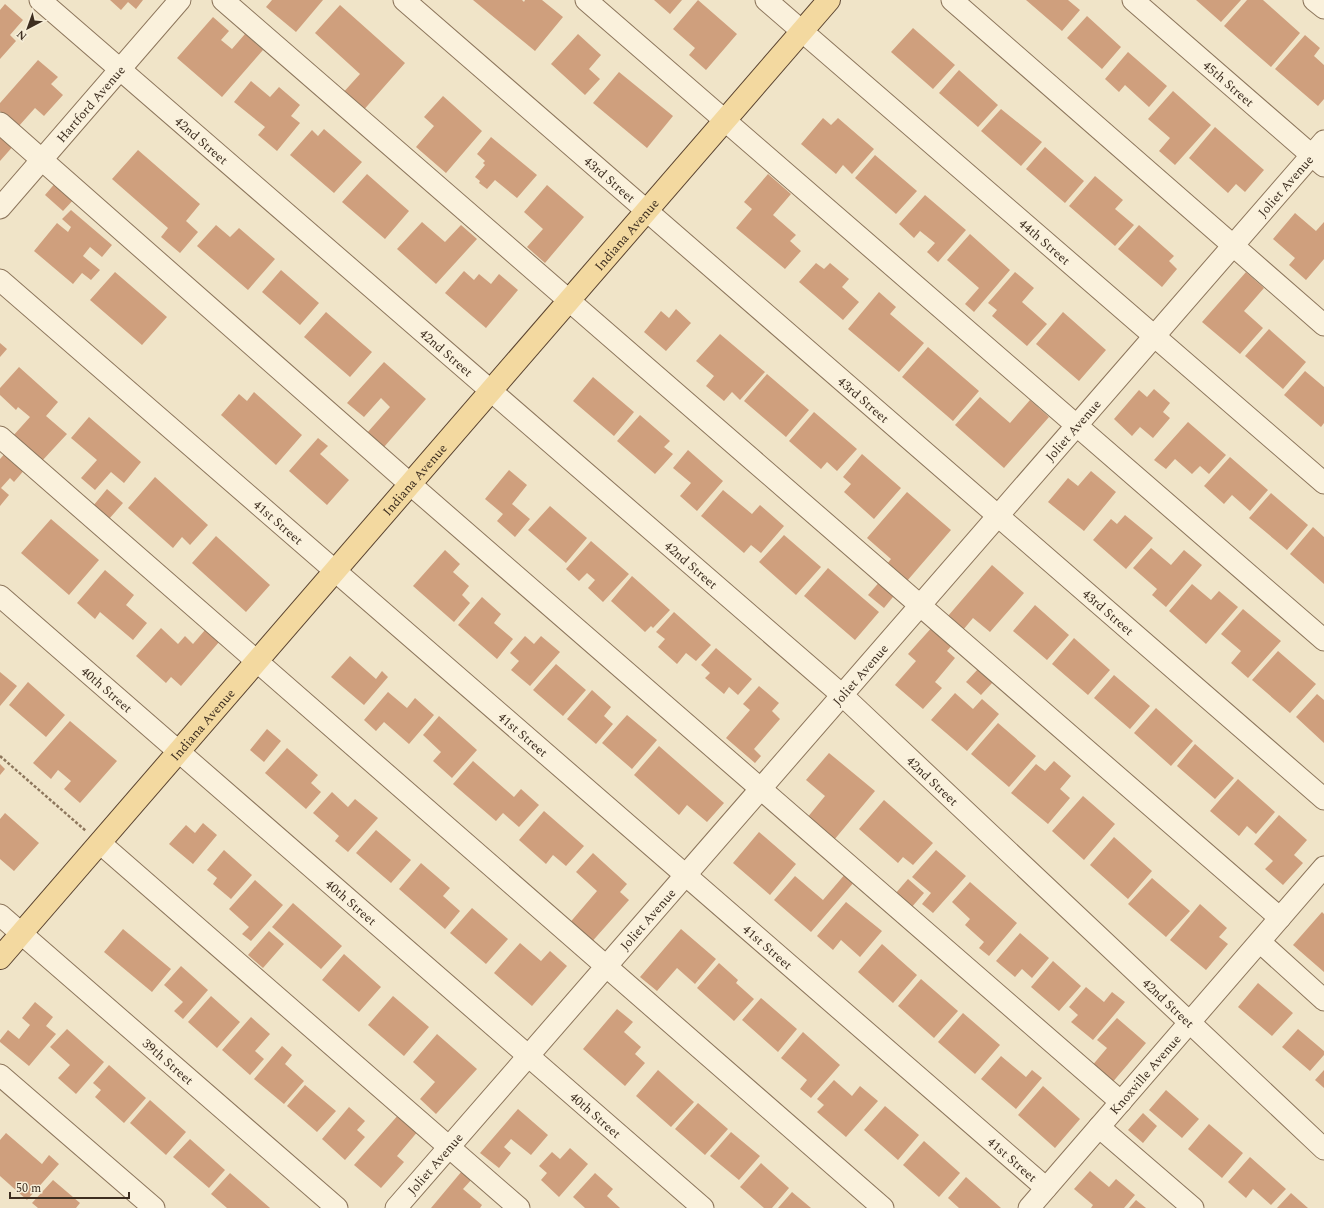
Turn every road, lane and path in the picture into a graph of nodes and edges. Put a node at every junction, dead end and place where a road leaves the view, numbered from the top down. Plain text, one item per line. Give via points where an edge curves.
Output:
1 (40, 0) edge
2 (180, 0) edge
3 (223, 0) edge
4 (404, 0) edge
5 (586, 0) edge
6 (766, 0) edge
7 (829, 0) edge
8 (952, 0) edge
9 (1133, 0) edge
10 (1314, 0) edge
11 (1324, 8) edge
12 (802, 31) junction
13 (120, 69) junction
14 (725, 120) junction
15 (0, 123) edge
16 (1320, 154) edge
17 (42, 159) junction
18 (0, 208) edge
19 (647, 211) junction
20 (1233, 246) junction
21 (0, 280) edge
22 (570, 300) junction
23 (1324, 325) edge
24 (1154, 336) junction
25 (490, 391) junction
26 (1077, 425) junction
27 (0, 437) edge
28 (1324, 483) edge
29 (410, 484) junction
30 (998, 516) junction
31 (335, 571) junction
32 (0, 596) edge
33 (920, 606) junction
34 (1324, 640) edge
35 (256, 662) junction
36 (842, 695) junction
37 (179, 751) junction
38 (0, 756) edge
39 (761, 788) junction
40 (1324, 799) edge
41 (100, 842) junction
42 (1324, 867) edge
43 (685, 876) junction
44 (0, 915) edge
45 (1280, 918) junction
46 (21, 933) junction
47 (1260, 942) junction
48 (0, 958) edge
49 (607, 966) junction
50 (1324, 1000) edge
51 (1190, 1023) junction
52 (528, 1056) junction
53 (0, 1074) edge
54 (1120, 1102) junction
55 (1099, 1127) junction
56 (449, 1147) junction
57 (1324, 1149) edge
58 (1046, 1188) junction
59 (154, 1208) edge
60 (337, 1208) edge
61 (396, 1208) edge
62 (519, 1208) edge
63 (703, 1208) edge
64 (883, 1208) edge
65 (1029, 1208) edge
66 (1193, 1208) edge

1 - 13 street, 42nd Street
2 - 13 street, Hartford Avenue
3 - 22 street
4 - 19 street, 43rd Street
5 - 14 street
6 - 12 street, 44th Street
7 - 12 main road, Indiana Avenue
8 - 20 street
9 - 16 street, 45th Street
10 - 11 street
12 - 14 main road, Indiana Avenue
12 - 24 street, 44th Street
13 - 17 street, Hartford Avenue
13 - 25 street, 42nd Street
14 - 19 main road, Indiana Avenue
14 - 26 street
15 - 17 street
16 - 20 street, Joliet Avenue
17 - 18 street, Hartford Avenue
17 - 29 street
19 - 22 main road, Indiana Avenue
19 - 30 street, 43rd Street
20 - 23 street
20 - 24 street, Joliet Avenue
21 - 31 street, 41st Street
22 - 25 main road, Indiana Avenue
22 - 33 street
24 - 26 street, Joliet Avenue
24 - 28 street, 44th Street
25 - 29 main road, Indiana Avenue
25 - 36 street, 42nd Street
26 - 30 street, Joliet Avenue
26 - 34 street
27 - 35 street
29 - 31 main road, Indiana Avenue
29 - 39 street
30 - 33 street, Joliet Avenue
30 - 40 street, 43rd Street
31 - 35 main road, Indiana Avenue
31 - 43 street, 41st Street
32 - 37 street, 40th Street
33 - 36 street, Joliet Avenue
33 - 45 street
35 - 37 main road, Indiana Avenue
35 - 49 street
36 - 39 street, Joliet Avenue
36 - 51 street, 42nd Street
37 - 41 main road, Indiana Avenue
37 - 52 street, 40th Street
38 - 41 path
39 - 43 street, Joliet Avenue
39 - 54 street
41 - 46 main road, Indiana Avenue
41 - 56 street
42 - 45 street, Knoxville Avenue
43 - 49 street, Joliet Avenue
43 - 58 street, 41st Street
44 - 46 street, 39th Street
45 - 47 street, Knoxville Avenue
46 - 48 main road, Indiana Avenue
46 - 60 street, 39th Street
47 - 50 street
47 - 51 street, Knoxville Avenue
49 - 52 street, Joliet Avenue
49 - 64 street
51 - 54 street, Knoxville Avenue
51 - 57 street, 42nd Street
52 - 56 street, Joliet Avenue
52 - 63 street, 40th Street
53 - 59 street
54 - 55 street, Knoxville Avenue
55 - 58 street, Knoxville Avenue
55 - 66 street
56 - 61 street, Joliet Avenue
56 - 62 street
58 - 65 street, Knoxville Avenue

